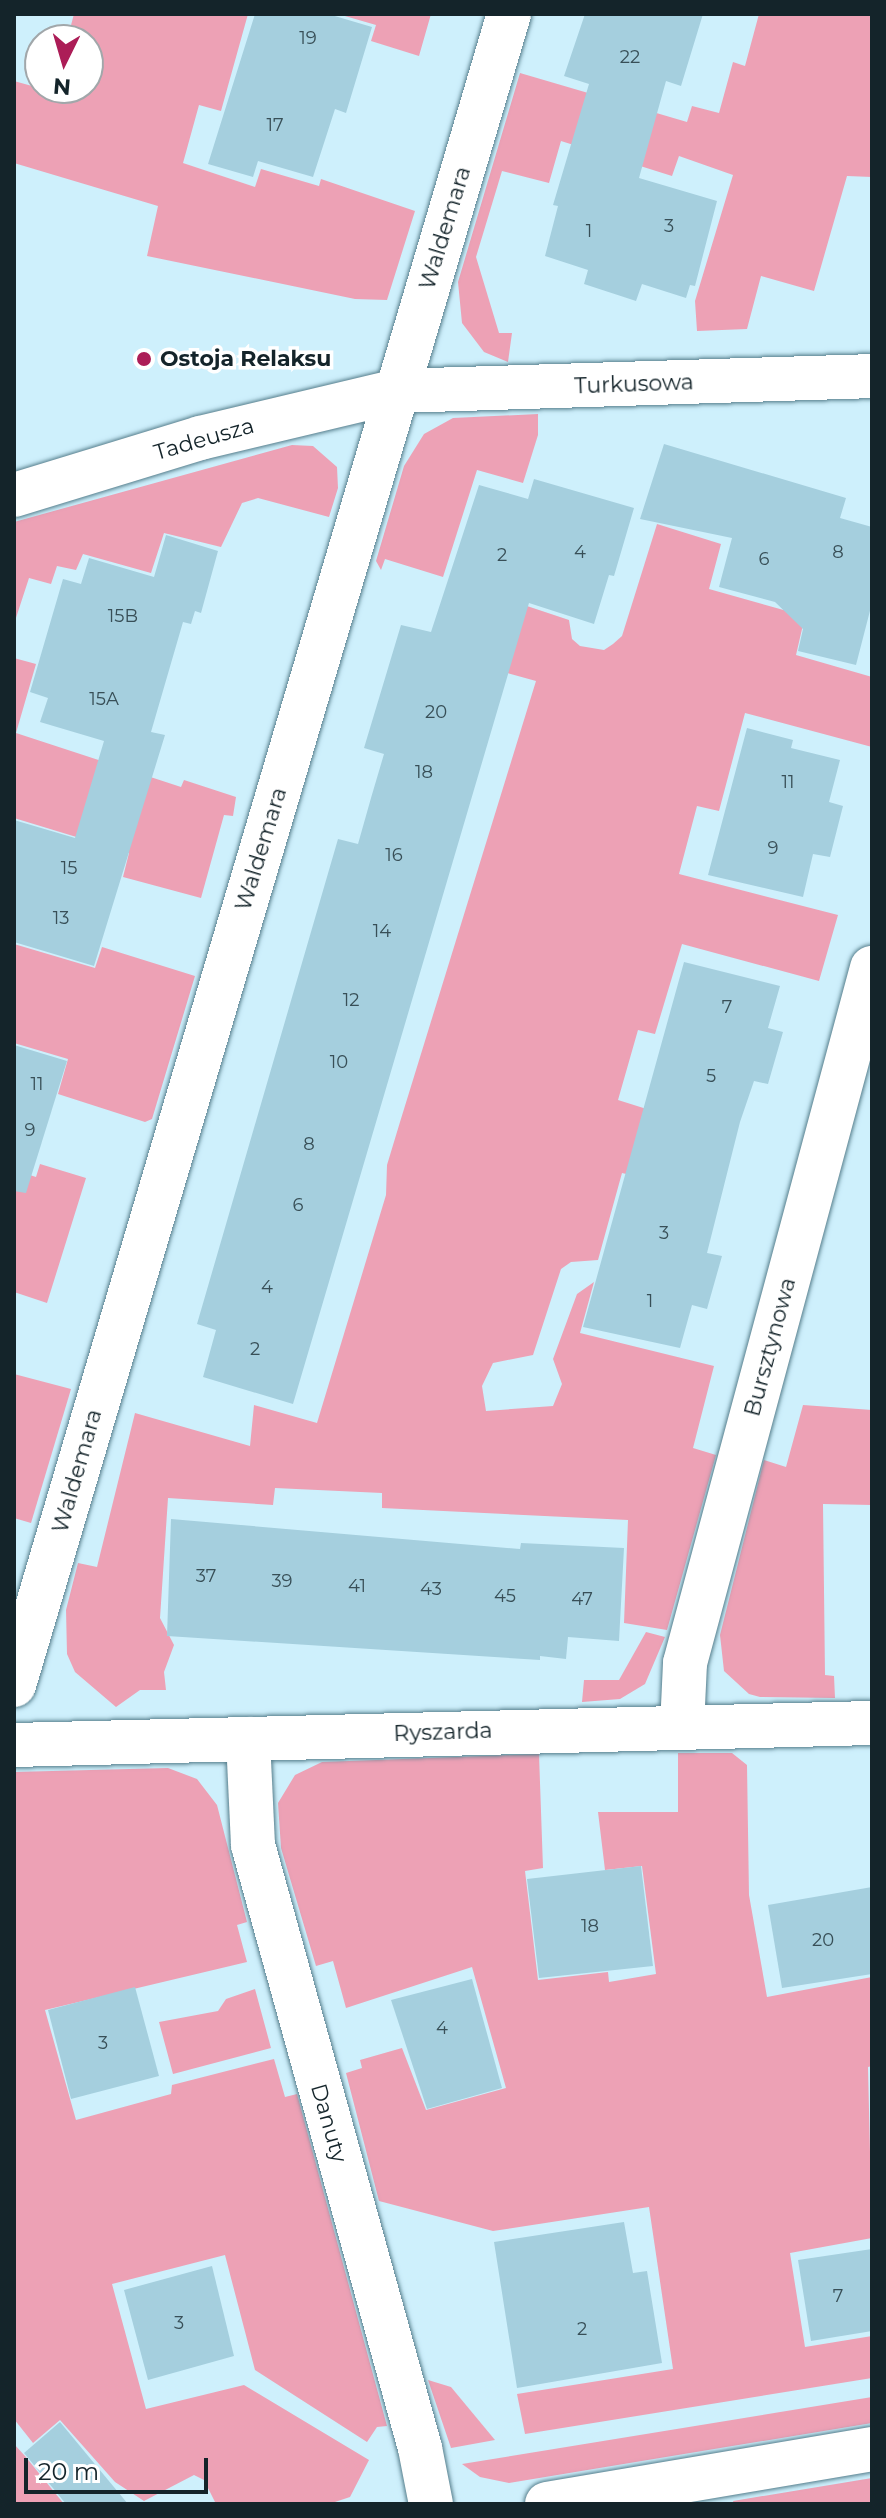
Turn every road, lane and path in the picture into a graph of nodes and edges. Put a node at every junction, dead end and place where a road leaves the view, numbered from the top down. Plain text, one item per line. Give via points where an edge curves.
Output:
1 (509, 14) edge
2 (872, 376) edge
3 (397, 391) junction
4 (14, 495) edge
5 (872, 968) edge
6 (14, 1685) edge
7 (872, 1723) edge
8 (682, 1727) junction
9 (248, 1739) junction
10 (14, 1745) edge
11 (872, 2449) edge
12 (431, 2504) edge
13 (547, 2504) edge

1 - 3 street, Waldemara
2 - 3 street, Turkusowa
3 - 4 street, Tadeusza via 200,438
3 - 6 street, Waldemara
5 - 8 street, Bursztynowa via 688,1652 681,1681
7 - 8 street, Ryszarda
8 - 9 street, Ryszarda
9 - 10 street, Ryszarda
9 - 12 street, Danuty via 255,1854 420,2448
11 - 13 street

